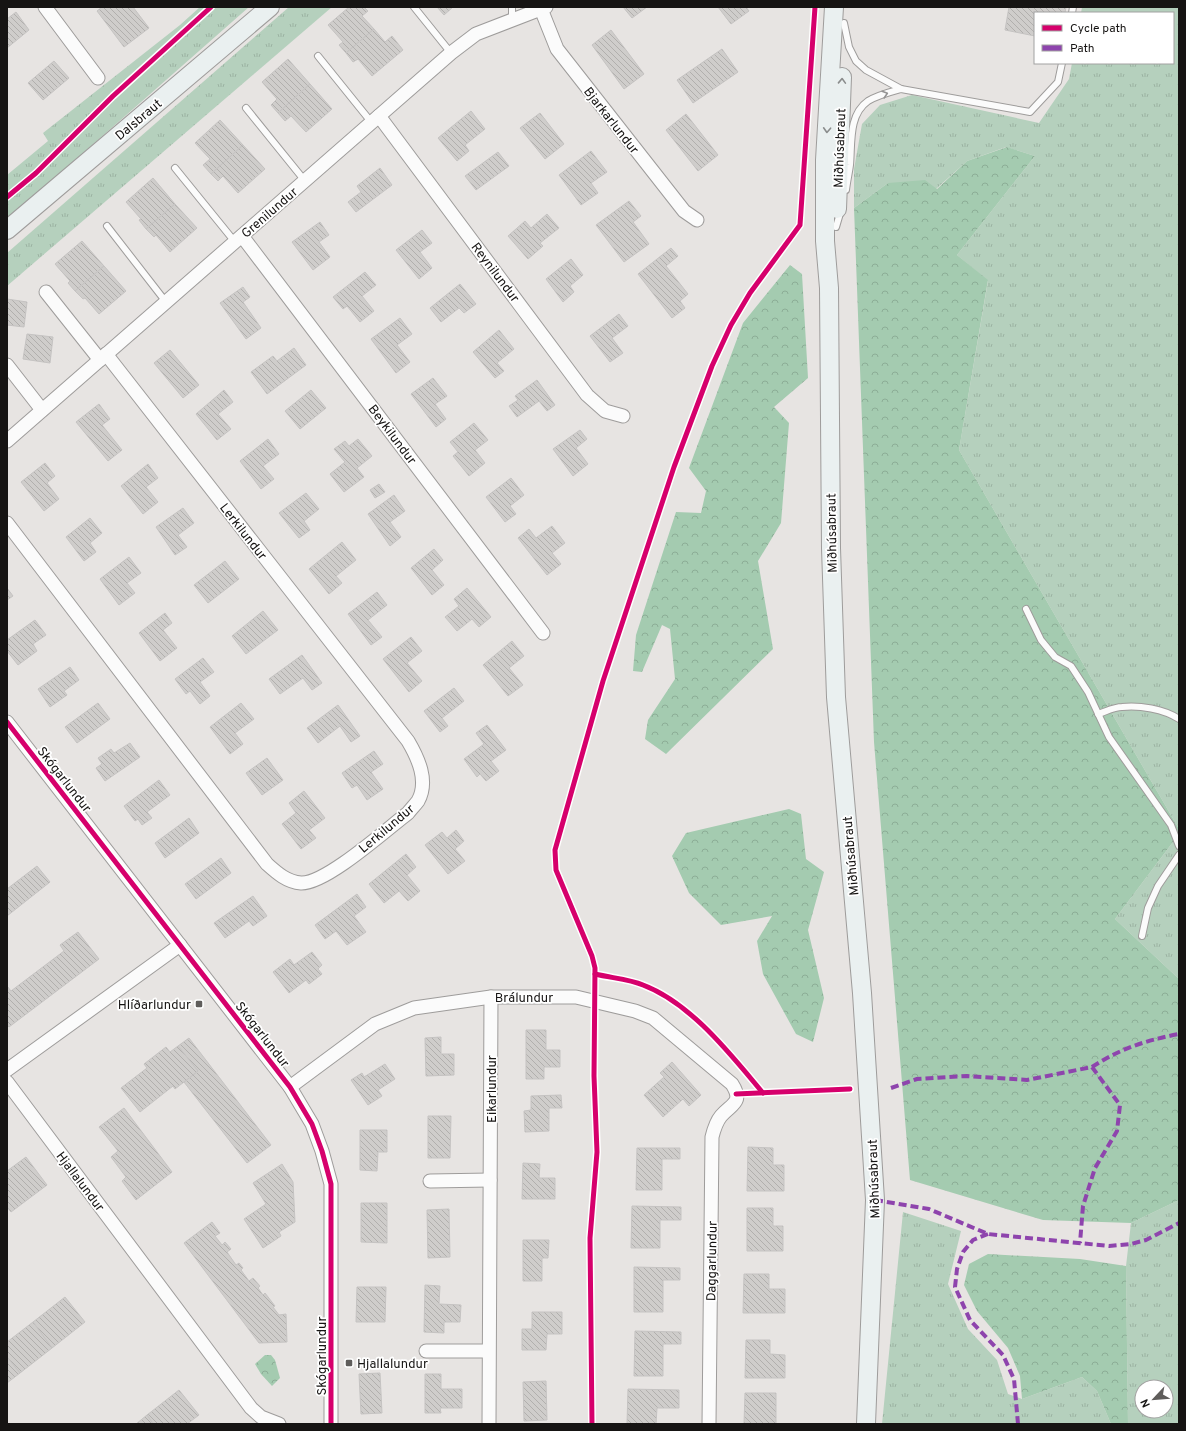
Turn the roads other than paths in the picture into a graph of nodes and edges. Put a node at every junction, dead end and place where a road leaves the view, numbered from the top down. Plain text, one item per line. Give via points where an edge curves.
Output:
1 (45, 7) edge
2 (270, 7) edge
3 (414, 7) edge
4 (512, 7) edge
5 (834, 7) edge
6 (543, 8) edge
7 (844, 15) edge
8 (512, 22) junction
9 (451, 53) junction
10 (318, 56) dead end
11 (1062, 64) edge
12 (98, 78) dead end
13 (901, 89) junction
14 (246, 108) dead end
15 (376, 119) junction
16 (175, 168) dead end
17 (305, 181) junction
18 (697, 220) dead end
19 (107, 226) dead end
20 (836, 227) junction
21 (7, 230) edge
22 (238, 239) junction
23 (829, 288) junction
24 (46, 292) dead end
25 (166, 302) junction
26 (103, 357) junction
27 (7, 365) edge
28 (42, 410) junction
29 (623, 416) dead end
30 (7, 441) edge
31 (7, 523) edge
32 (1026, 609) dead end
33 (543, 633) dead end
34 (1098, 714) junction
35 (1179, 719) edge
36 (7, 722) edge
37 (1179, 846) edge
38 (1179, 855) edge
39 (1142, 936) dead end
40 (180, 945) junction
41 (491, 997) junction
42 (7, 1070) edge
43 (7, 1082) edge
44 (290, 1086) junction
45 (734, 1106) joint
46 (490, 1180) junction
47 (430, 1181) dead end
48 (426, 1350) dead end
49 (488, 1351) junction
50 (279, 1424) edge
51 (331, 1424) edge
52 (489, 1424) edge
53 (709, 1424) edge
54 (866, 1424) edge

1 - 12 street
2 - 21 street, Dalsbraut
3 - 9 lane
4 - 8 lane
5 -> 23 street, Miðhúsabraut via 825,160 825,241
6 - 8 street, Grenilundur
6 - 18 street, Bjarkarlundur via 557,49 684,211
7 - 13 lane via 849,47 856,61 866,70
20 -> 7 street, Miðhúsabraut
8 - 9 street, Grenilundur via 476,34
9 - 15 street, Grenilundur
10 - 15 lane
11 - 13 lane via 1058,82 1030,112
20 -> 13 lane via 850,166 853,128 858,113 867,102
14 - 17 lane
15 - 17 street, Grenilundur
15 - 29 street, Reynilundur via 587,395 605,411
16 - 22 lane
17 - 22 street, Grenilundur
19 - 25 lane
20 - 23 street, Miðhúsabraut
22 - 25 street, Grenilundur
22 - 33 street, Beykilundur
23 - 54 street, Miðhúsabraut via 830,533 836,697 862,993 875,1200
24 - 26 street, Lerkilundur
25 - 26 street, Grenilundur
26 - 28 street, Grenilundur
26 - 31 street, Lerkilundur via 408,741 419,761 422,788 418,800 408,813 330,873 312,882 302,883 282,878 267,864
27 - 28 street
28 - 30 street, Grenilundur
32 - 34 lane via 1041,640 1055,657 1070,666 1088,692
34 - 35 lane via 1121,707 1135,707 1159,710
34 - 37 lane via 1109,737 1171,825
36 - 40 street, Skógarlundur
38 - 39 lane via 1158,886 1148,908
40 - 42 street
40 - 44 street, Skógarlundur
41 - 44 street, Brálundur via 414,1008 375,1024
41 - 45 street, Brálundur via 576,997 635,1011 653,1018 732,1084 736,1094
41 - 46 street, Eikarlundur
43 - 50 street, Hjallalundur via 251,1408 261,1417
44 - 51 street, Skógarlundur via 312,1124 331,1184
45 - 53 street, Daggarlundur via 720,1117 712,1137
46 - 47 street
46 - 49 street, Eikarlundur
48 - 49 street
49 - 52 street, Eikarlundur

